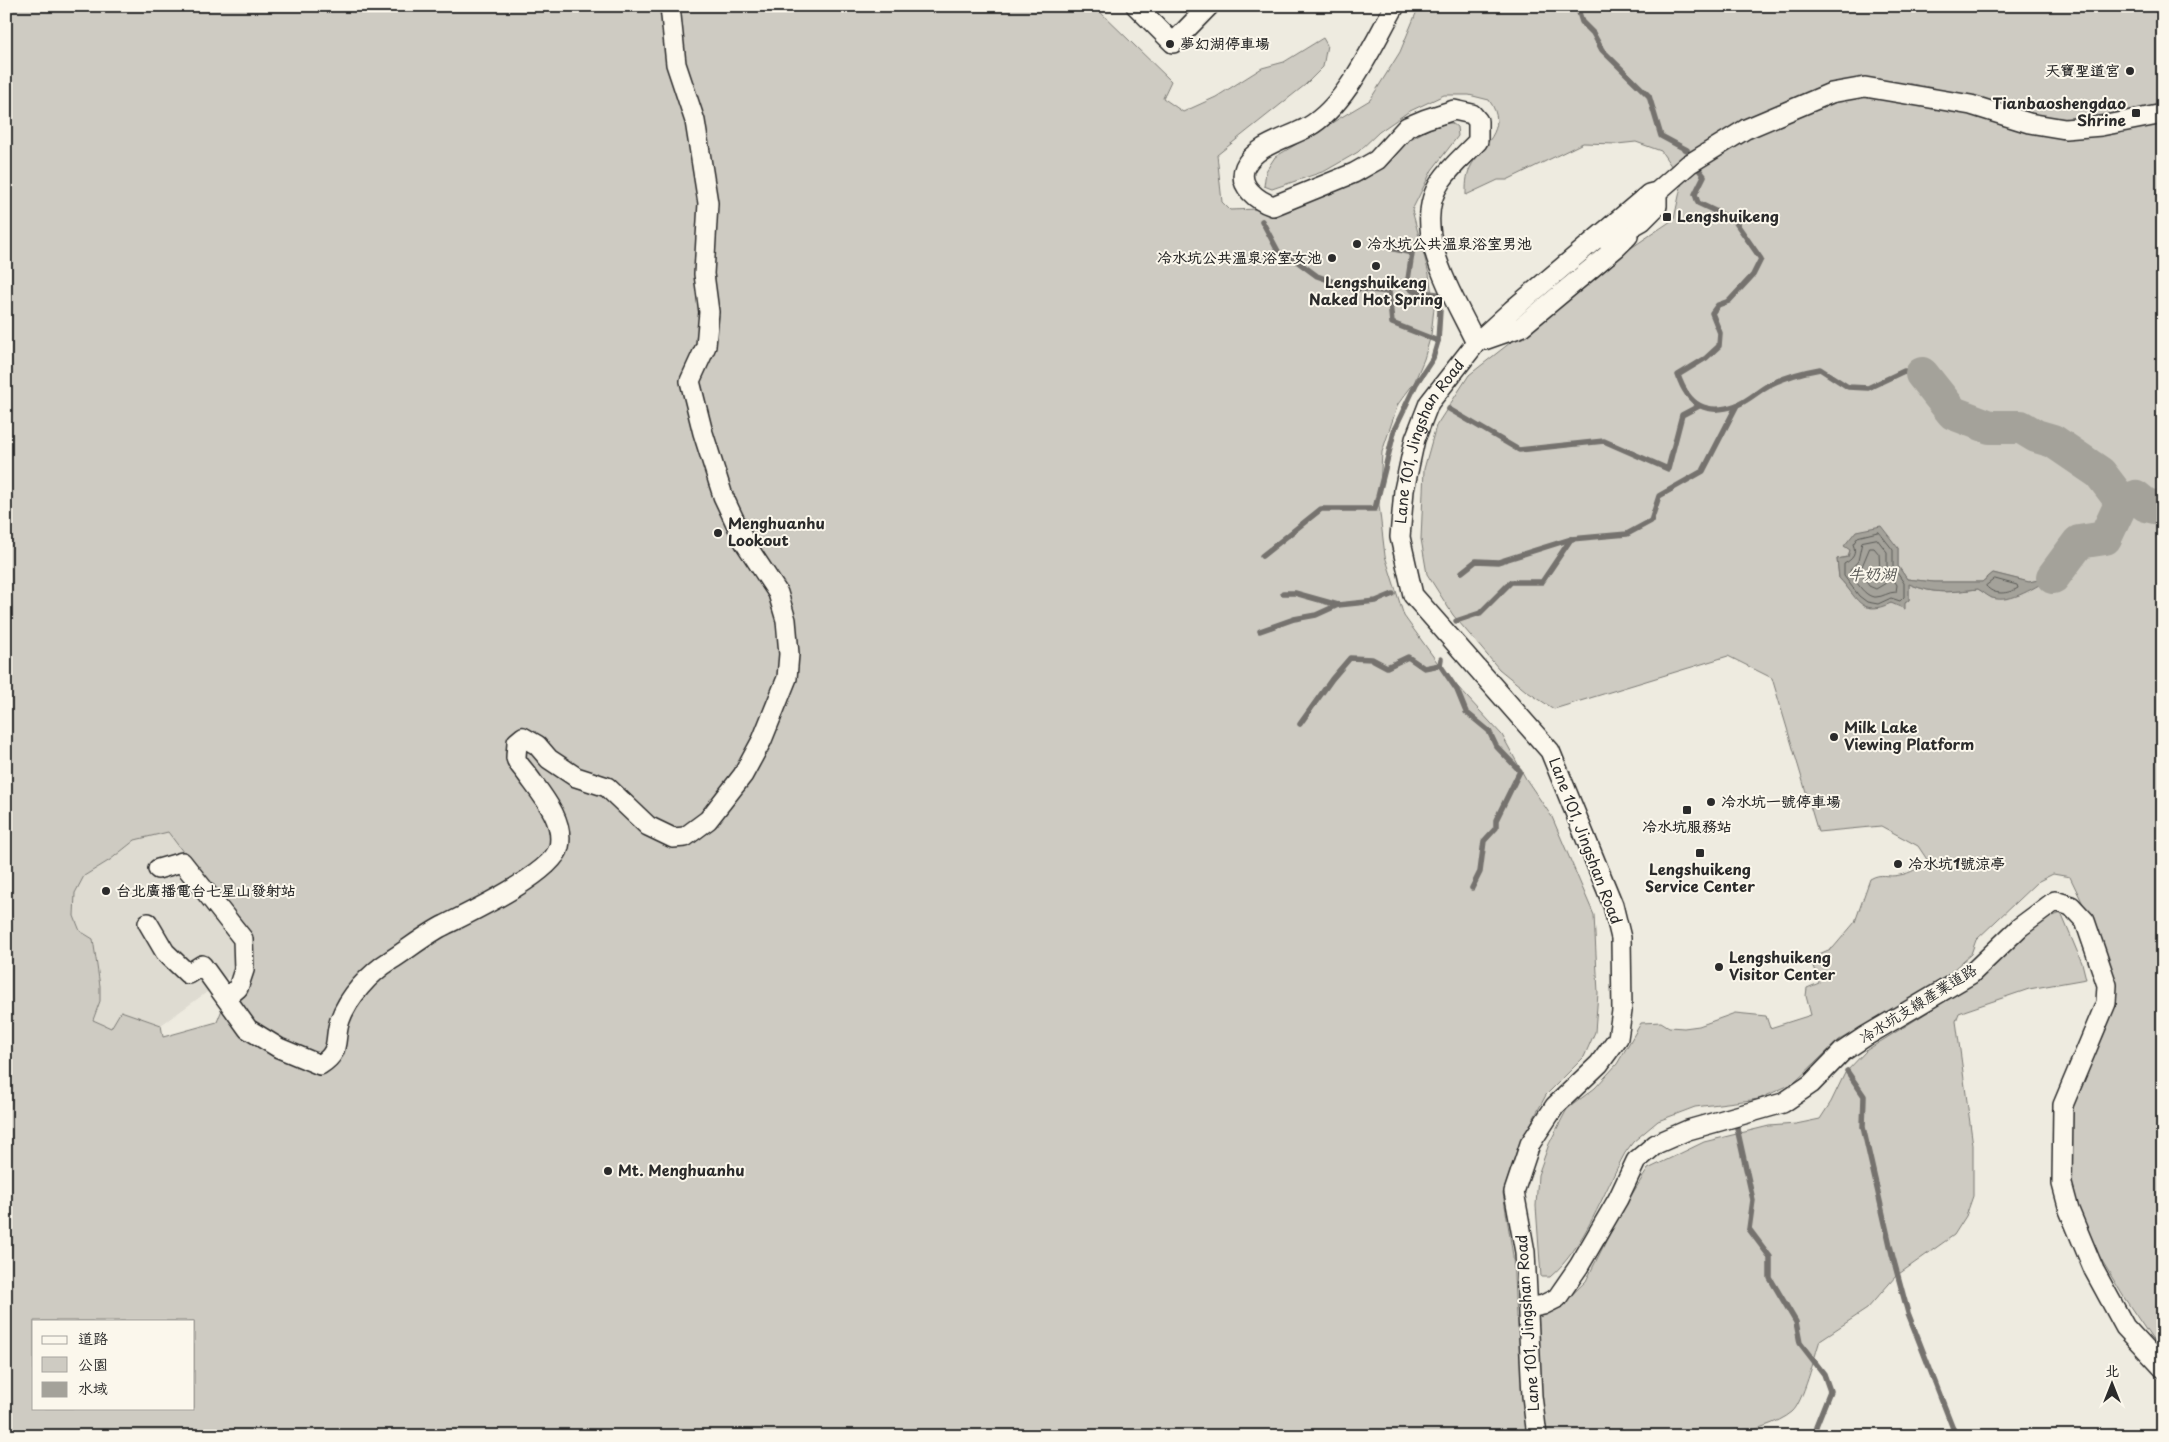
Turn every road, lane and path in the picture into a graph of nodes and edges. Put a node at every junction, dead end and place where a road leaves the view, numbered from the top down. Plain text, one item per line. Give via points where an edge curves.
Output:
1 (670, 6) edge
2 (1136, 6) edge
3 (1209, 6) edge
4 (1395, 6) edge
5 (2163, 114) edge
6 (1657, 192) junction
7 (1642, 221) junction
8 (1617, 247) junction
9 (1476, 343) junction
10 (158, 869) dead end
11 (148, 923) dead end
12 (226, 998) junction
13 (1529, 1308) junction
14 (2163, 1368) edge
15 (1537, 1436) edge

1 - 12 street via 676,64 695,121 708,204 704,274 709,312 706,346 690,381 723,496 745,542 778,593 786,620 787,678 773,715 743,775 708,820 685,836 673,838 648,826 607,787 576,777 523,737 517,742 516,759 555,814 559,849 548,864 530,878 443,926 388,962 370,978 358,989 339,1021 337,1044 331,1058 320,1065 248,1029
2 - 3 street via 1173,43
4 - 9 street via 1336,103 1310,126 1256,152 1244,168 1244,180 1260,201 1273,206 1354,173 1377,160 1407,128 1454,110 1472,114 1478,121 1478,141 1441,181 1431,202 1429,233 1441,268
5 - 6 street via 2065,129 1971,105 1865,87 1831,93 1746,129 1689,164
6 - 7 street via 1657,206
6 - 8 street via 1661,210 1626,244
6 - 9 street via 1649,194
7 - 8 street
7 - 9 street via 1611,237 1518,314
8 - 9 street via 1521,327
9 - 13 street, Lane 101, Jingshan Road via 1429,403 1415,438 1404,490 1400,537 1413,595 1550,750 1613,905 1621,938 1622,1011 1618,1038 1599,1064 1555,1106 1530,1144 1514,1192 1525,1252
10 - 12 street via 182,862 243,939 244,970 238,988
11 - 12 street via 165,952 188,974 202,965
13 - 14 street, 冷水坑支線產業道路 via 1557,1298 1580,1266 1636,1161 1656,1144 1688,1130 1783,1103 1811,1084 1842,1052 1971,974 2020,927 2055,901 2071,906 2085,921 2107,985 2106,1003 2063,1105 2062,1184 2069,1210 2094,1270 2125,1327
13 - 15 street, Lane 101, Jingshan Road

